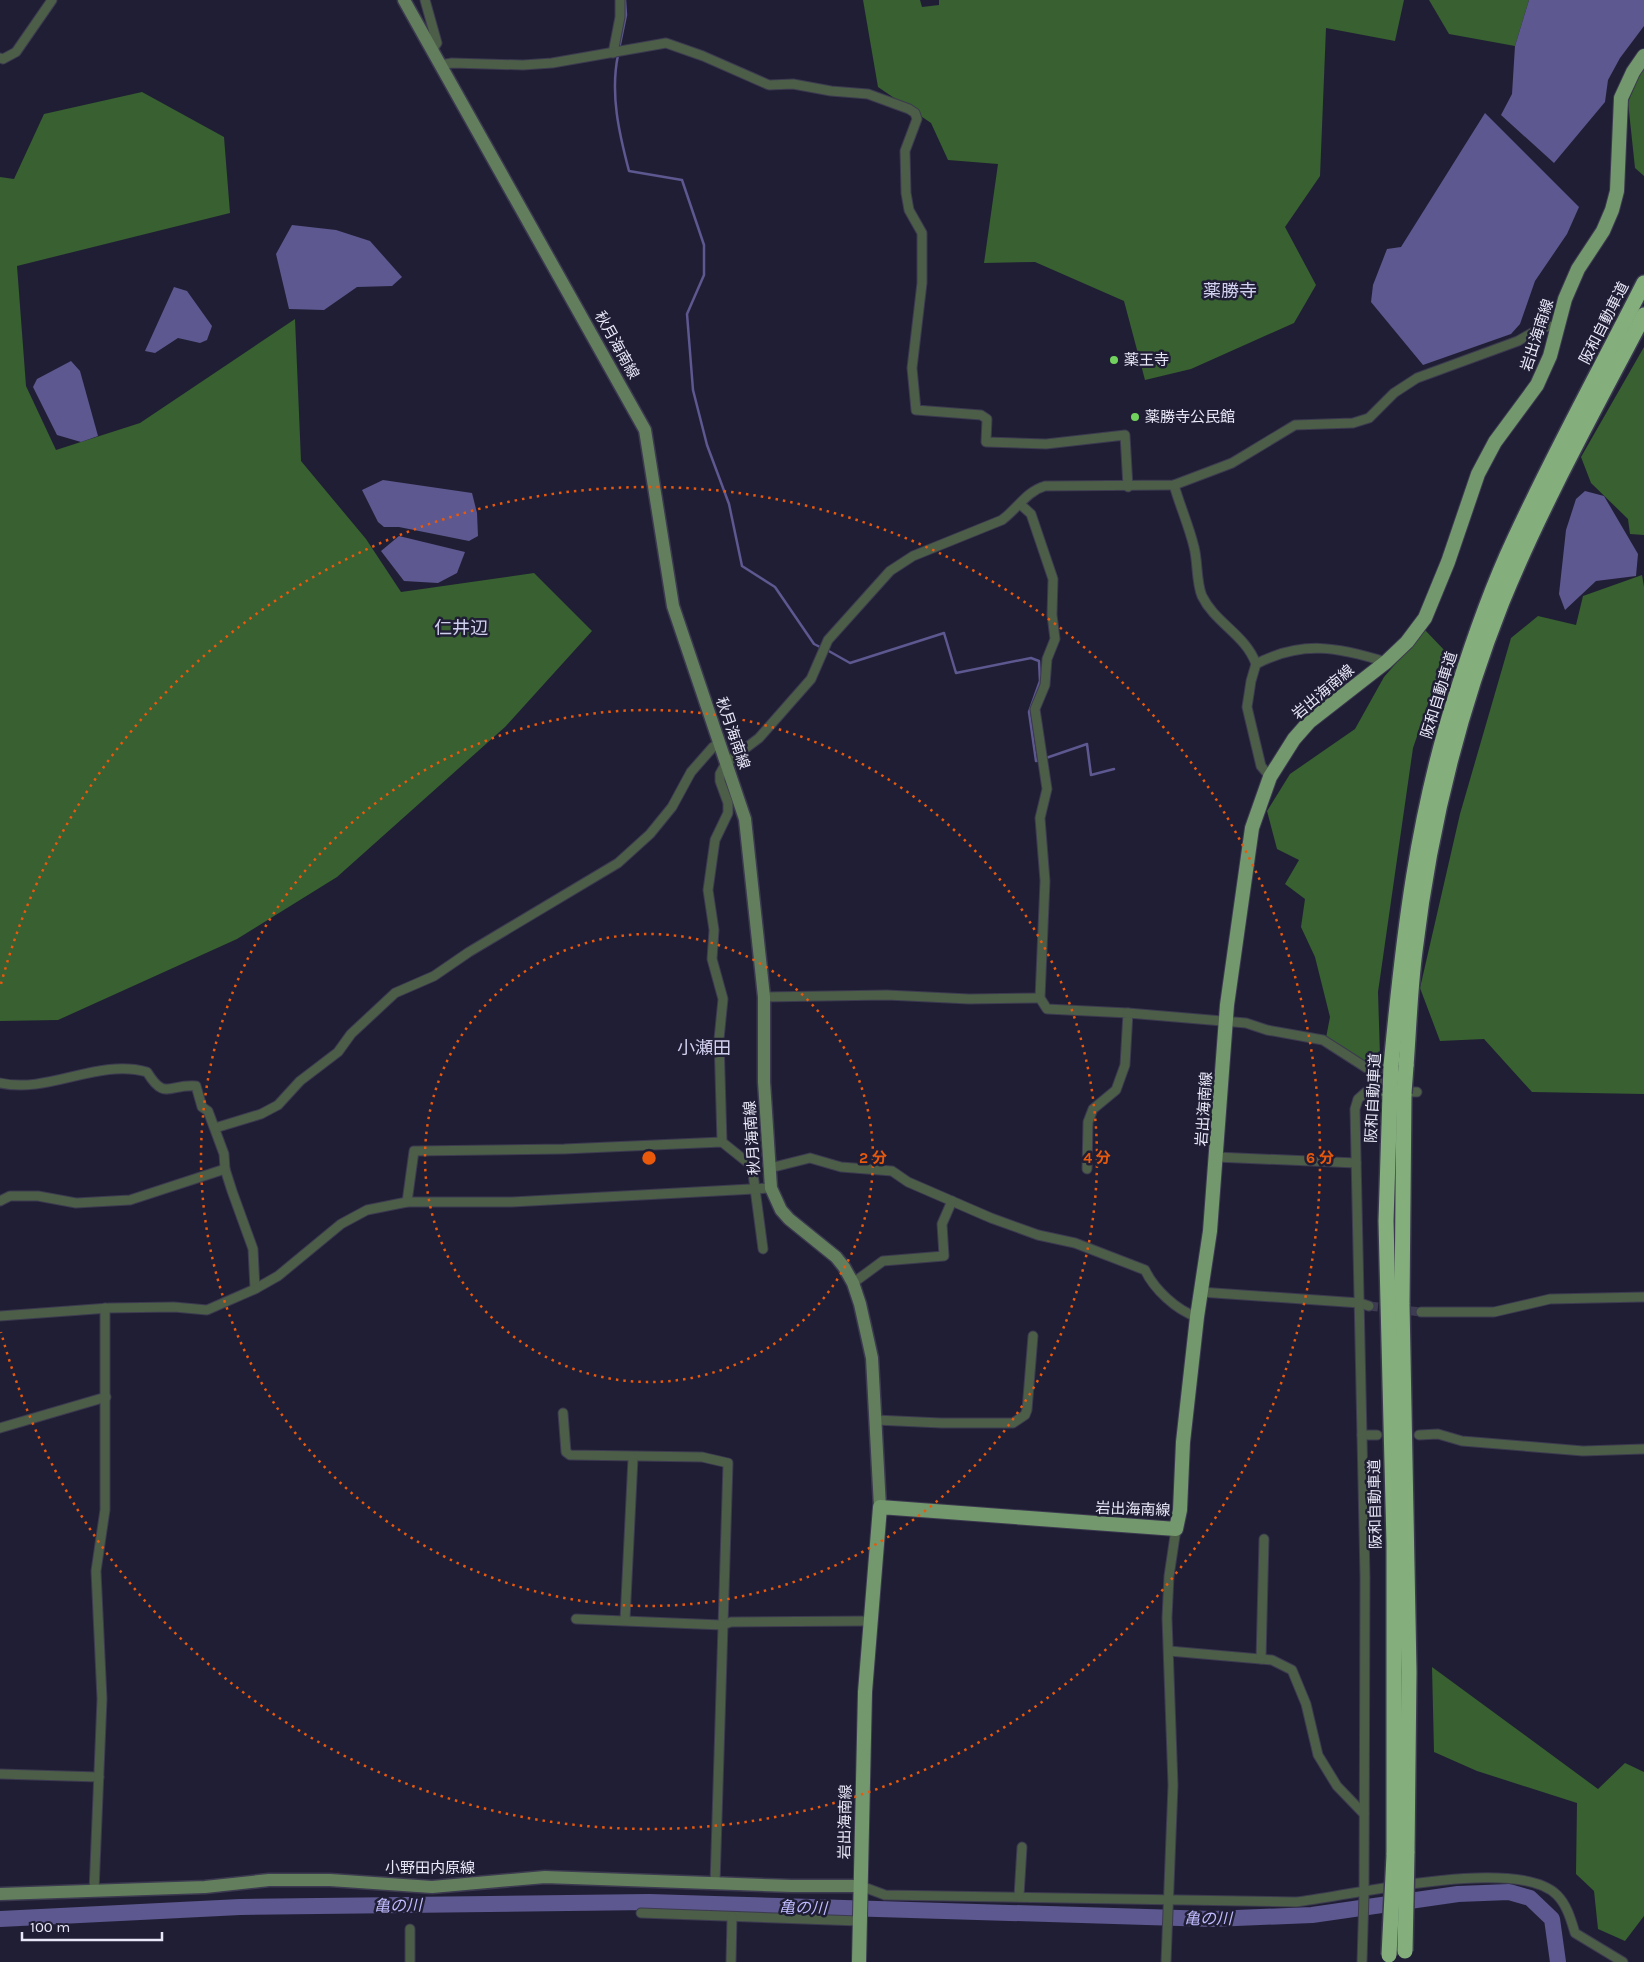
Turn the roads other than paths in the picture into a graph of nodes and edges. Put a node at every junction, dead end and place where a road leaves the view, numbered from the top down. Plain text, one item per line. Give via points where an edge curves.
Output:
1 (52, 0) edge
2 (404, 0) edge
3 (425, 0) edge
4 (620, 0) edge
5 (432, 50) junction
6 (613, 53) junction
7 (1644, 56) edge
8 (0, 58) edge
9 (440, 65) junction
10 (1644, 282) edge
11 (1644, 315) edge
12 (1558, 326) junction
13 (1174, 486) junction
14 (1128, 487) junction
15 (1020, 504) junction
16 (1386, 662) junction
17 (1256, 664) junction
18 (720, 744) junction
19 (726, 763) junction
20 (1270, 778) junction
21 (764, 997) junction
22 (1040, 998) junction
23 (1128, 1013) junction
24 (1226, 1020) junction
25 (1399, 1066) junction
26 (0, 1083) edge
27 (1398, 1093) junction
28 (215, 1128) junction
29 (722, 1142) junction
30 (1216, 1157) junction
31 (1356, 1162) junction
32 (770, 1168) junction
33 (225, 1169) junction
34 (1088, 1169) dead end
35 (771, 1188) junction
36 (755, 1189) junction
37 (0, 1201) edge
38 (952, 1201) junction
39 (407, 1202) junction
40 (763, 1249) dead end
41 (853, 1283) junction
42 (255, 1289) junction
43 (1200, 1292) junction
44 (1644, 1297) edge
45 (1364, 1304) junction
46 (105, 1308) junction
47 (1421, 1312) tunnel mouth
48 (0, 1316) edge
49 (1197, 1317) junction
50 (1033, 1336) dead end
51 (106, 1397) junction
52 (563, 1413) dead end
53 (876, 1420) junction
54 (0, 1428) edge
55 (1362, 1435) junction
56 (1377, 1435) dead end
57 (1419, 1435) dead end
58 (1644, 1450) edge
59 (632, 1458) junction
60 (880, 1507) junction
61 (1176, 1530) junction
62 (1264, 1539) dead end
63 (576, 1619) dead end
64 (625, 1620) junction
65 (869, 1621) junction
66 (722, 1624) junction
67 (1170, 1651) junction
68 (1261, 1660) junction
69 (0, 1774) edge
70 (99, 1777) junction
71 (1364, 1814) junction
72 (1022, 1848) dead end
73 (1400, 1854) junction
74 (715, 1884) junction
75 (94, 1891) junction
76 (860, 1891) junction
77 (1364, 1892) junction
78 (0, 1894) edge
79 (1019, 1896) junction
80 (1167, 1898) junction
81 (641, 1913) dead end
82 (732, 1917) junction
83 (859, 1919) junction
84 (410, 1929) dead end
85 (1405, 1956) edge
86 (1389, 1958) edge
87 (410, 1962) edge
88 (732, 1962) edge
89 (858, 1962) edge
90 (1166, 1962) edge
91 (1362, 1962) edge
92 (1623, 1962) edge

1 - 8 street via 16,52
2 - 5 main road, 秋月海南線
3 - 5 street via 437,43
4 - 6 street
5 - 9 main road, 秋月海南線
6 - 9 street via 523,65
6 - 14 street via 666,43 769,85 793,84 868,94 915,113 917,119 905,151 909,210 922,233 922,283 912,368 916,410 981,414 987,419 986,442 1046,444 1125,435
7 - 12 main road, 岩出海南線 via 1621,98 1617,192 1612,210 1603,231 1578,269
9 - 18 main road, 秋月海南線 via 645,430 673,606
10 - 25 highway, 阪和自動車道 via 1513,541 1456,694 1433,778 1413,872 1404,935
11 - 25 highway, 阪和自動車道 via 1569,460 1502,602 1468,699 1446,781 1429,865
12 - 13 street via 1542,327 1518,341 1417,378 1394,393 1368,418 1354,423 1295,425 1232,463
12 - 16 main road, 岩出海南線 via 1538,385 1495,442 1478,474 1425,618
13 - 14 street
13 - 17 street via 1194,547 1201,594 1252,652
14 - 15 street via 1044,486 1034,489
15 - 19 street via 1002,520 913,556 890,571 828,640 811,679 759,738
15 - 22 street via 1031,514 1053,580 1055,639 1047,659 1045,685 1035,709 1047,789 1040,818 1045,881
16 - 17 street via 1334,649 1291,649
16 - 20 main road, 岩出海南線 via 1310,722 1294,739
17 - 20 street via 1247,706 1261,766
18 - 19 main road, 秋月海南線
18 - 28 street via 713,747 691,772 672,807 650,834 618,863 434,976 394,993 338,1052 300,1081 278,1105 261,1114
19 - 21 main road, 秋月海南線 via 745,820
19 - 29 street via 720,781 728,813 715,840 708,890 714,930 712,959 723,1000 719,1039
20 - 24 main road, 岩出海南線 via 1252,828
21 - 22 street
21 - 32 main road, 秋月海南線 via 764,1082
22 - 23 street via 1047,1009
23 - 24 street
23 - 34 street via 1125,1065 1116,1090 1093,1109 1088,1122
24 - 27 street via 1323,1040 1376,1074
24 - 30 main road, 岩出海南線
25 - 27 highway, 阪和自動車道, bridge
26 - 28 street via 43,1084 68,1076 135,1068 147,1072 156,1087 162,1090 196,1086 202,1106 208,1111
27 - 31 street via 1367,1091 1358,1099
27 - 73 highway, 阪和自動車道 via 1409,1672
28 - 33 street via 224,1154
29 - 36 street via 752,1166
29 - 39 street via 414,1151
30 - 31 street
30 - 43 main road, 岩出海南線 via 1210,1231
31 - 45 street
32 - 35 main road, 秋月海南線
32 - 38 street via 810,1158 841,1167 892,1171 908,1182
33 - 37 street via 130,1200 76,1202 38,1196 10,1196
33 - 42 street via 253,1249
35 - 36 street
35 - 41 main road, 秋月海南線 via 789,1219 836,1257
36 - 39 street via 512,1202
36 - 40 street
38 - 41 street via 942,1224 944,1256 883,1261
38 - 49 street via 1038,1235 1075,1243 1145,1270 1150,1282 1190,1315
39 - 42 street via 367,1210 341,1224 278,1276
41 - 53 main road, 秋月海南線 via 867,1327
42 - 46 street via 206,1310
43 - 45 street
43 - 49 main road, 岩出海南線
44 - 47 street via 1550,1299 1494,1312
45 - 55 street via 1358,1311
46 - 48 street
46 - 51 street
49 - 61 main road, 岩出海南線
50 - 53 street via 1027,1410 1012,1423
51 - 54 street
51 - 70 street via 105,1510 96,1571 102,1699
52 - 59 street via 566,1452 570,1455
53 - 60 main road, 秋月海南線
55 - 56 street
55 - 71 street
57 - 58 street via 1438,1434 1462,1442 1583,1451
59 - 64 street
59 - 66 street via 702,1457 728,1463
60 - 61 main road, 岩出海南線
60 - 65 main road, 岩出海南線
61 - 67 street via 1168,1585
62 - 68 street
63 - 64 street
64 - 66 street
65 - 66 street
65 - 76 main road, 岩出海南線
66 - 74 street
67 - 68 street
67 - 80 street via 1173,1785
68 - 71 street via 1272,1660 1292,1670 1306,1704 1318,1756 1337,1786
69 - 70 street
70 - 75 street
71 - 77 street
72 - 79 street
73 - 85 highway, 阪和自動車道, bridge
73 - 86 highway, 阪和自動車道, bridge
74 - 75 main road, 小野田内原線 via 586,1877 545,1877 432,1887 278,1880 205,1887
74 - 76 main road, 小野田内原線
75 - 78 main road, 小野田内原線
76 - 79 street via 885,1895
76 - 83 main road, 岩出海南線
77 - 80 street via 1296,1902
77 - 91 street
77 - 92 street via 1382,1887 1490,1877 1540,1884 1557,1895 1570,1915 1575,1932
79 - 80 street
80 - 90 street
81 - 82 street
82 - 83 street
82 - 88 street
83 - 89 main road, 岩出海南線
84 - 87 street

